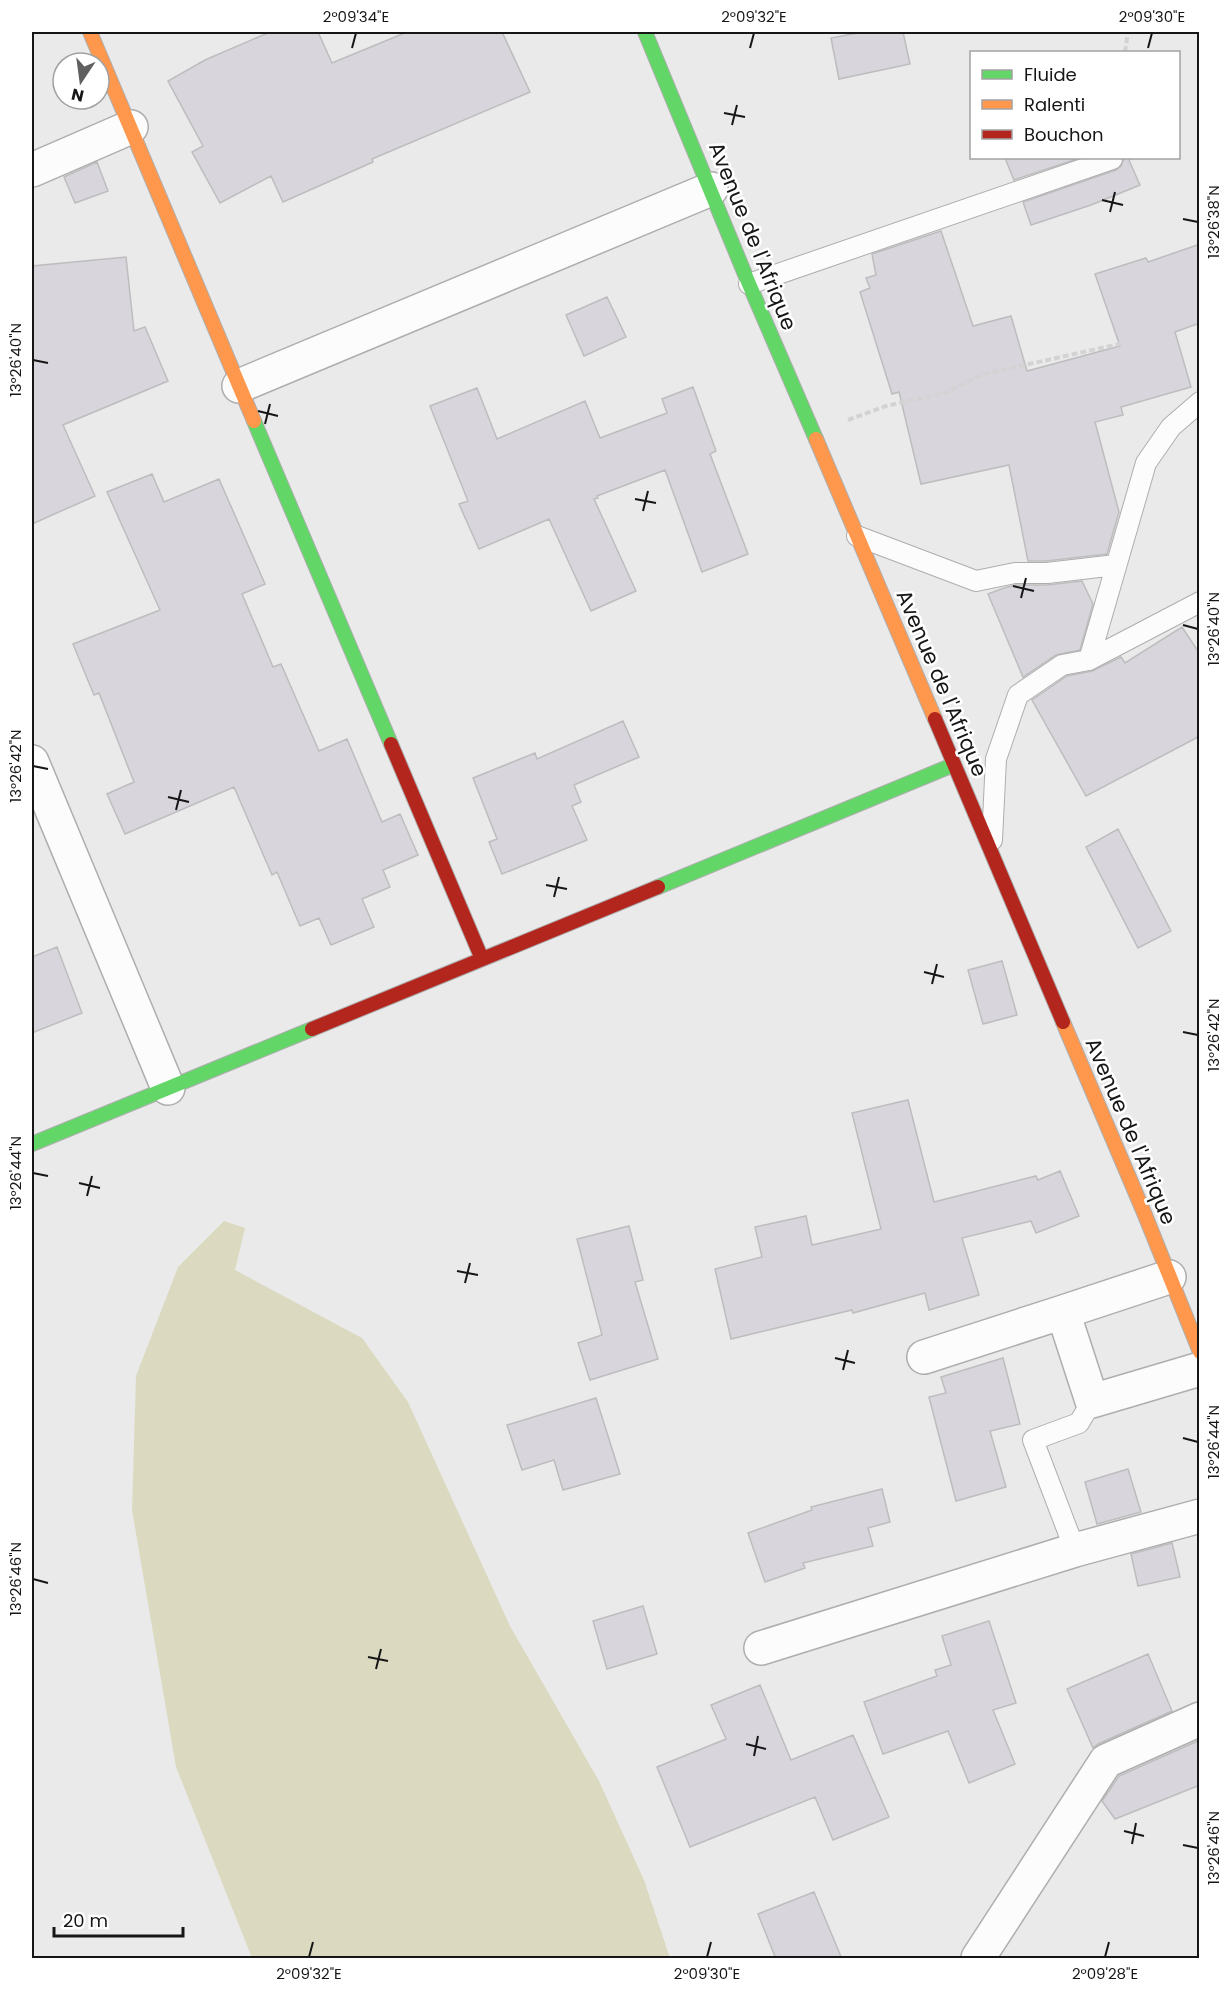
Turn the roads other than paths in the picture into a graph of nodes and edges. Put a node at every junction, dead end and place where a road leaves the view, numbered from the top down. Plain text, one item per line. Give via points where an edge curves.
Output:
1 (90, 32) edge
2 (645, 32) edge
3 (131, 127) junction
4 (1112, 159) dead end
5 (32, 171) edge
6 (711, 189) junction
7 (749, 284) junction
8 (239, 386) junction
9 (1200, 402) edge
10 (857, 536) junction
11 (1116, 565) junction
12 (1200, 602) edge
13 (1089, 660) junction
14 (32, 762) edge
15 (953, 765) junction
16 (991, 855) junction
17 (482, 959) junction
18 (168, 1088) junction
19 (32, 1144) edge
20 (1169, 1276) junction
21 (1063, 1312) junction
22 (1200, 1352) edge
23 (924, 1357) dead end
24 (1200, 1369) edge
25 (1092, 1401) junction
26 (1200, 1516) edge
27 (1075, 1550) junction
28 (761, 1648) dead end
29 (1200, 1719) edge
30 (978, 1959) edge

1 - 3 street
2 - 6 street, Avenue de l'Afrique
3 - 5 street
3 - 8 street
4 - 7 lane
6 - 7 street, Avenue de l'Afrique
6 - 8 street
7 - 10 street, Avenue de l'Afrique
8 - 17 street
9 - 11 lane via 1171,427 1146,463
10 - 11 lane via 976,580
10 - 15 street, Avenue de l'Afrique
11 - 13 lane
12 - 13 lane
13 - 16 lane via 1062,665 1018,695 996,759
14 - 18 street
15 - 16 street, Avenue de l'Afrique
15 - 17 street
16 - 20 street, Avenue de l'Afrique
17 - 18 street
18 - 19 street
20 - 21 street
20 - 22 street, Avenue de l'Afrique
21 - 23 street
21 - 25 street
24 - 25 street
25 - 27 lane via 1079,1423 1033,1440
26 - 27 street
27 - 28 street
29 - 30 street via 1106,1761

